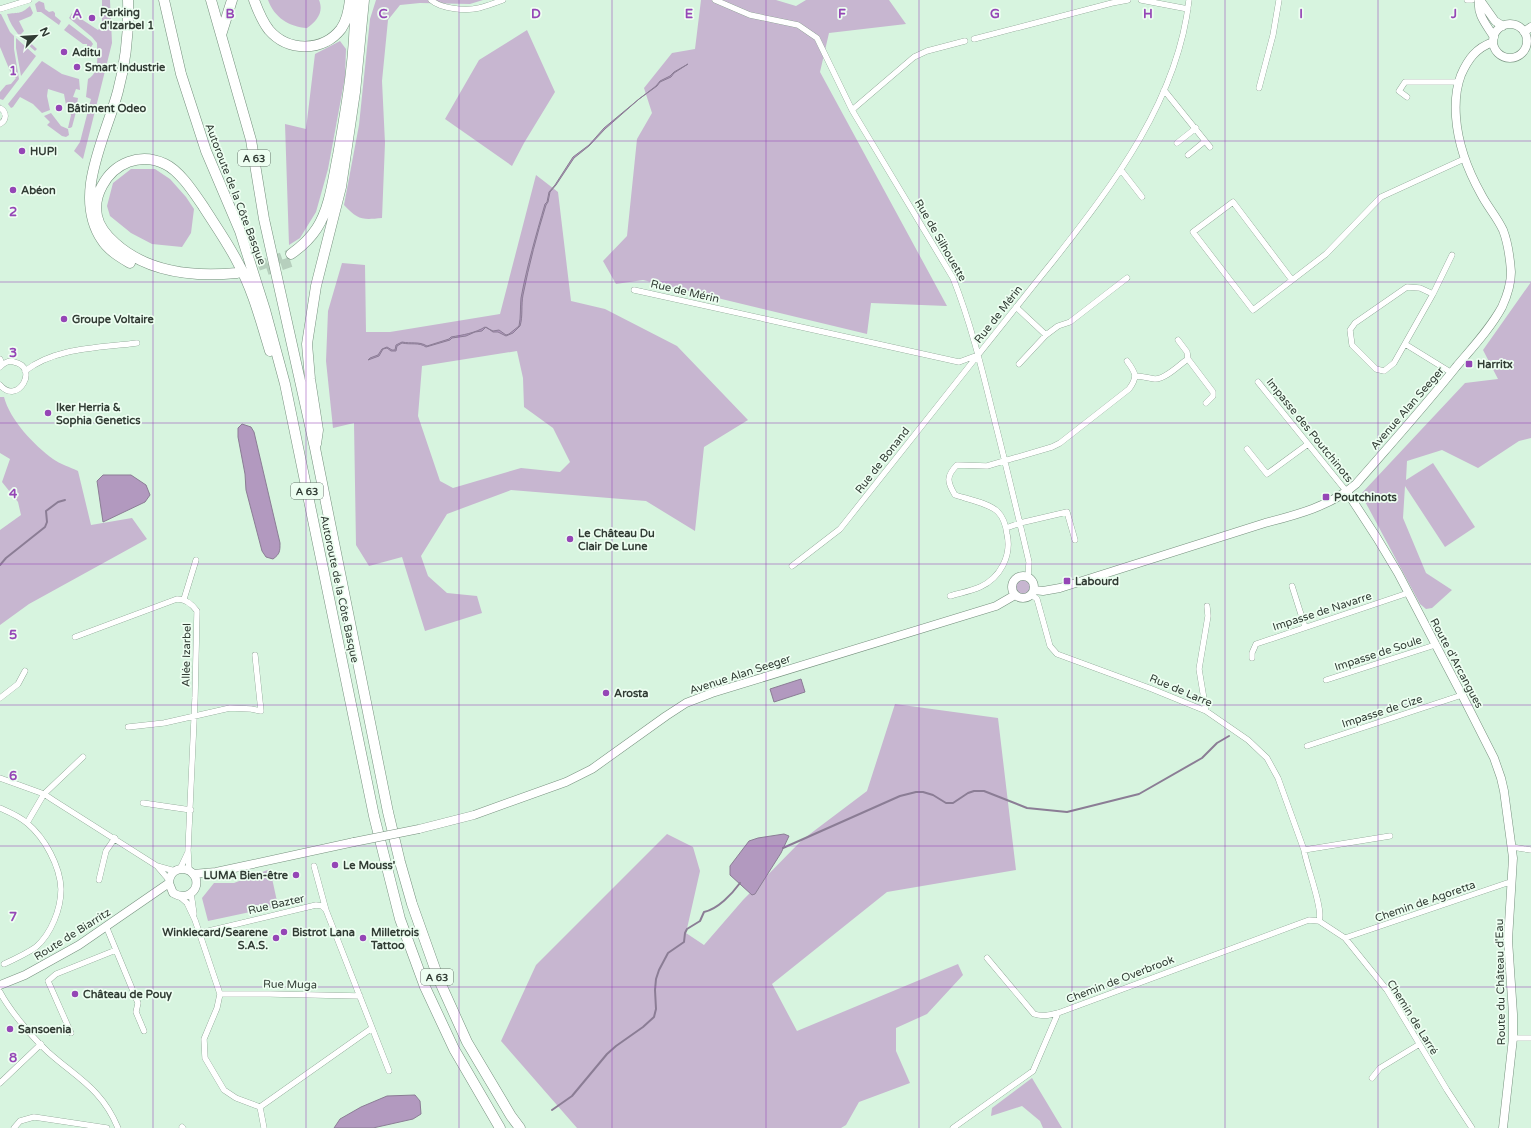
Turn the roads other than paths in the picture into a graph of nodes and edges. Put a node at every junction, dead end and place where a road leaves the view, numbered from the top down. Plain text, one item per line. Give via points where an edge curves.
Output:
1 (29, 0) edge
2 (128, 0) edge
3 (164, 0) edge
4 (211, 0) edge
5 (232, 0) edge
6 (254, 0) edge
7 (350, 0) edge
8 (355, 0) edge
9 (364, 0) edge
10 (431, 0) edge
11 (503, 0) edge
12 (715, 0) edge
13 (1128, 0) edge
14 (1141, 0) edge
15 (1189, 0) edge
16 (1279, 0) edge
17 (1467, 0) edge
18 (1472, 0) edge
19 (1480, 0) edge
20 (1111, 1) edge
21 (438, 2) edge
22 (0, 9) edge
23 (1188, 9) junction
24 (1503, 26) junction
25 (1528, 30) edge
26 (221, 35) junction
27 (974, 39) dead end
28 (1494, 39) junction
29 (965, 41) dead end
30 (1529, 47) edge
31 (1459, 82) junction
32 (1259, 88) dead end
33 (1164, 90) junction
34 (1407, 98) dead end
35 (0, 108) edge
36 (852, 110) junction
37 (0, 124) edge
38 (1196, 128) junction
39 (1206, 141) junction
40 (1177, 143) dead end
41 (1210, 147) dead end
42 (1188, 155) dead end
43 (1464, 159) junction
44 (343, 168) junction
45 (1121, 170) junction
46 (1142, 197) dead end
47 (1452, 255) dead end
48 (1127, 278) dead end
49 (1292, 280) junction
50 (634, 290) dead end
51 (1433, 294) junction
52 (1016, 307) junction
53 (1046, 336) junction
54 (1178, 340) dead end
55 (137, 343) dead end
56 (1405, 344) junction
57 (978, 355) junction
58 (1188, 360) junction
59 (1127, 361) dead end
60 (1, 363) edge
61 (1019, 364) dead end
62 (25, 371) junction
63 (1452, 373) junction
64 (1136, 376) junction
65 (1258, 382) dead end
66 (285, 384) junction
67 (0, 385) edge
68 (1206, 403) dead end
69 (1308, 444) junction
70 (315, 448) junction
71 (1247, 449) dead end
72 (1004, 460) junction
73 (1347, 492) junction
74 (1020, 523) junction
75 (1006, 528) junction
76 (1075, 540) dead end
77 (196, 560) dead end
78 (792, 566) dead end
79 (1028, 577) junction
80 (1292, 586) dead end
81 (1033, 593) junction
82 (1408, 593) junction
83 (1015, 595) junction
84 (950, 596) dead end
85 (184, 599) junction
86 (1207, 606) dead end
87 (1305, 627) junction
88 (75, 637) dead end
89 (1435, 645) junction
90 (255, 655) dead end
91 (1252, 658) dead end
92 (25, 671) dead end
93 (1326, 680) dead end
94 (1462, 696) junction
95 (0, 698) edge
96 (1206, 711) junction
97 (194, 716) junction
98 (128, 727) dead end
99 (1307, 746) dead end
100 (83, 757) dead end
101 (0, 778) edge
102 (44, 794) junction
103 (142, 803) dead end
104 (0, 808) edge
105 (191, 810) junction
106 (26, 823) junction
107 (1390, 836) dead end
108 (115, 838) junction
109 (1512, 847) junction
110 (188, 850) junction
111 (1304, 850) junction
112 (1531, 850) edge
113 (1513, 858) joint
114 (157, 866) junction
115 (314, 866) dead end
116 (177, 870) junction
117 (191, 872) junction
118 (216, 872) junction
119 (99, 880) dead end
120 (169, 881) junction
121 (196, 884) junction
122 (1511, 884) junction
123 (191, 893) junction
124 (176, 894) junction
125 (152, 896) junction
126 (326, 910) junction
127 (195, 920) junction
128 (1319, 921) junction
129 (106, 926) junction
130 (200, 933) junction
131 (1346, 938) junction
132 (116, 950) junction
133 (987, 958) dead end
134 (4, 964) dead end
135 (0, 985) edge
136 (0, 992) edge
137 (220, 994) junction
138 (360, 996) junction
139 (1058, 1013) junction
140 (372, 1028) junction
141 (144, 1031) dead end
142 (71, 1032) dead end
143 (1513, 1038) junction
144 (1531, 1038) edge
145 (41, 1044) junction
146 (1418, 1045) junction
147 (389, 1071) dead end
148 (1372, 1078) dead end
149 (0, 1083) edge
150 (260, 1107) junction
151 (117, 1127) edge
152 (14, 1128) edge
153 (108, 1128) edge
154 (264, 1128) edge
155 (500, 1128) edge
156 (520, 1128) edge
157 (953, 1128) edge
158 (1472, 1128) edge
159 (1503, 1128) edge

1 - 22 street
2 - 66 highway via 128,40 125,58 118,92 98,150 89,198 92,221 102,241 117,255 136,267 161,275 204,281 239,276 205,275 164,269 139,260 123,250 103,230 97,215 97,196 107,177 119,166 134,159 151,159 166,164 182,178 198,198 239,264 254,302 275,371
3 - 66 highway, Autoroute de la Côte Basque / A 63 via 182,74 206,151 240,231
4 - 26 highway, Autoroute de la Côte Basque / A 63
5 - 26 highway
6 - 7 highway via 260,16 270,31 297,47 315,46 328,41 342,28
8 - 44 highway via 344,123 326,208 317,228 292,258 309,248 321,232
9 - 44 highway via 355,92
10 - 21 street
11 - 21 street via 478,9 450,8
12 - 36 street, Rue de Silhouette via 750,14 798,25 817,38
13 - 20 street
14 - 23 street
15 - 23 street, Rue de Mérin
16 - 32 street
17 - 18 street
19 - 24 main road
19 - 28 main road via 1478,9
20 - 27 street
23 - 33 street, Rue de Mérin via 1175,63
24 - 25 main road via 1512,25
24 - 28 main road
25 - 30 main road
26 - 70 highway, Autoroute de la Côte Basque / A 63 via 251,140 264,219
28 - 30 main road via 1498,53 1508,58 1520,55
28 - 31 main road, Avenue Alan Seeger via 1471,57
29 - 36 street via 914,56
31 - 34 street via 1405,82 1399,91
31 - 43 main road, Avenue Alan Seeger via 1457,126
33 - 38 street
33 - 45 street, Rue de Mérin via 1138,144
35 - 37 street via 5,116
36 - 57 street, Rue de Silhouette via 953,278 965,308
38 - 39 street
38 - 40 street
39 - 41 street
39 - 42 street
43 - 49 street via 1381,197 1326,254
43 - 63 main road, Avenue Alan Seeger via 1502,230 1511,274 1502,305 1494,319
44 - 70 highway via 341,187 316,286 307,344 318,430
45 - 46 street
45 - 52 street, Rue de Mérin via 1093,211
47 - 51 street
48 - 53 street via 1070,322 1058,326
49 - 49 street via 1253,310 1193,232 1233,202
50 - 57 street, Rue de Mérin via 959,362
51 - 56 street
51 - 56 street via 1420,288 1407,287 1350,330 1352,344 1376,369 1384,371 1394,363
52 - 53 street
52 - 57 street, Rue de Mérin
53 - 61 street
54 - 58 street via 1187,352
55 - 62 street via 55,356 36,363
56 - 63 street
57 - 72 street, Rue de Silhouette
57 - 78 street, Rue de Bonand via 840,529
58 - 64 street via 1162,377 1154,379
58 - 68 street via 1213,392 1213,396
59 - 64 street
60 - 62 street via 15,362
62 - 67 street via 26,379 20,389 8,391
63 - 73 main road, Avenue Alan Seeger
64 - 72 street via 1129,389 1060,443
65 - 69 street, Impasse des Poutchinots
66 - 155 highway, Autoroute de la Côte Basque / A 63 via 374,816 400,919 425,987 454,1049
69 - 71 street via 1268,474
69 - 73 street, Impasse des Poutchinots
70 - 156 highway, Autoroute de la Côte Basque / A 63 via 388,812 412,904 439,980 467,1042
72 - 74 street, Rue de Silhouette
72 - 75 street via 987,466 957,465 950,472 949,485 955,495 998,512
73 - 81 main road, Avenue Alan Seeger via 1300,514 1060,588
73 - 82 main road, Route d'Arcangues
74 - 75 street
74 - 76 street via 1067,512
74 - 79 street, Rue de Silhouette via 1029,562
75 - 84 street via 1009,542 1006,562 995,577 980,587
77 - 85 street
79 - 81 main road via 1034,584
79 - 83 main road via 1020,576 1014,581 1012,588
80 - 87 street
81 - 83 main road via 1028,598 1021,599
81 - 96 street, Rue de Larre via 1050,646 1057,654 1152,688
82 - 87 street, Impasse de Navarre
82 - 89 main road, Route d'Arcangues
83 - 118 main road, Avenue Alan Seeger, bridge via 996,606 686,703 592,769 566,782 480,813 419,829
85 - 88 street via 170,601
85 - 97 street, Allée Izarbel via 193,606 197,616
86 - 96 street via 1208,616 1199,669
87 - 91 street, Impasse de Navarre via 1256,644
89 - 93 street, Impasse de Soule
89 - 94 main road, Route d'Arcangues
90 - 97 street via 261,711 230,708
92 - 95 street via 18,684
94 - 99 street, Impasse de Cize
94 - 109 main road, Route d'Arcangues via 1494,758 1501,778
96 - 111 street, Rue de Larre via 1248,740 1267,758 1278,778
97 - 98 street
97 - 105 street, Allée Izarbel
100 - 102 street
101 - 102 street
102 - 106 street
102 - 108 street
103 - 105 street
104 - 106 street
105 - 110 street, Allée Izarbel
106 - 134 street via 42,840 54,864 61,889 60,902 52,926 45,937 23,955
107 - 111 street
108 - 114 street
108 - 119 street via 106,851
109 - 112 street
109 - 113 main road, Route d'Arcangues
110 - 116 street
110 - 117 street
111 - 128 street, Rue de Larre via 1320,910
113 - 122 main road, Route du Château d'Eau
114 - 116 street
114 - 120 street
115 - 126 street
116 - 117 main road
116 - 120 main road
117 - 118 main road
117 - 121 main road
118 - 121 main road
120 - 124 main road
120 - 125 main road, Route de Biarritz
121 - 123 main road
122 - 131 street, Chemin de Agoretta via 1506,883
122 - 143 main road, Route du Château d'Eau via 1508,940 1514,1014
123 - 124 main road via 183,896
123 - 127 street
124 - 125 main road
124 - 127 street via 187,903
125 - 129 main road, Route de Biarritz
126 - 130 street, Rue Bazter via 316,905
126 - 138 street
127 - 130 street
128 - 131 street, Chemin de Larré
128 - 139 street, Chemin de Overbrook via 1309,920
129 - 132 street
129 - 135 main road, Route de Biarritz via 45,965
130 - 137 street
131 - 146 street, Chemin de Larré via 1387,990
132 - 141 street via 138,1003 136,1012
132 - 142 street via 56,974 48,981
133 - 139 street via 1034,1014 1047,1016
136 - 145 street
137 - 138 street, Rue Muga
137 - 150 street via 204,1039 205,1058 224,1090 236,1098
138 - 140 street
139 - 157 street, Chemin de Overbrook via 1033,1071
140 - 147 street
140 - 150 street
143 - 144 street
143 - 159 main road, Route du Château d'Eau
145 - 149 street
145 - 151 street via 101,1098
146 - 148 street via 1380,1068
146 - 158 street, Chemin de Larré
150 - 154 street
151 - 153 street
152 - 153 street via 20,1121 34,1117

